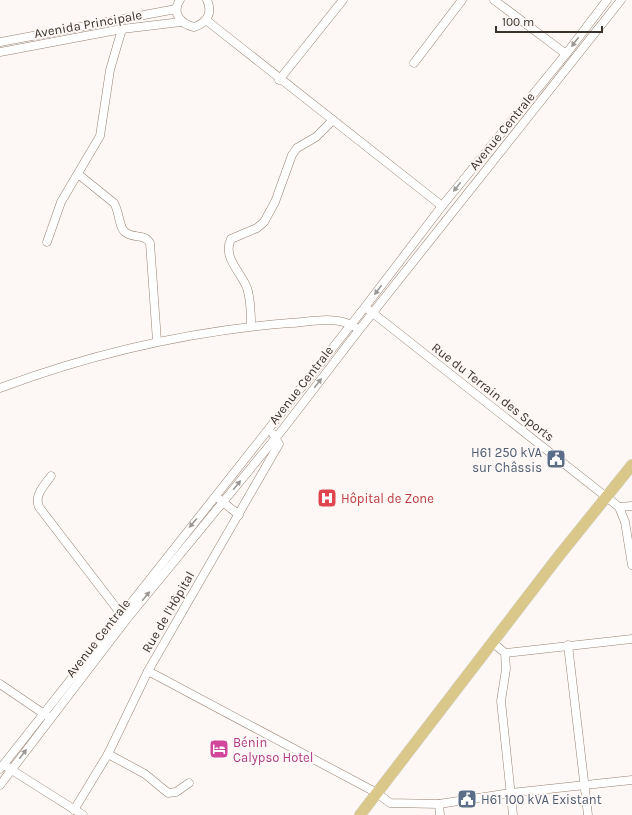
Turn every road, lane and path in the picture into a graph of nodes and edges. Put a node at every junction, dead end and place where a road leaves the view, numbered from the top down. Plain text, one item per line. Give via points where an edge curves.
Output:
1 (343, 0) edge
2 (462, 0) edge
3 (494, 0) edge
4 (607, 0) edge
5 (621, 0) edge
6 (209, 2) edge
7 (178, 3) edge
8 (206, 20) junction
9 (181, 22) junction
10 (122, 29) junction
11 (0, 42) edge
12 (0, 52) edge
13 (566, 54) junction
14 (414, 63) dead end
15 (279, 80) junction
16 (333, 120) junction
17 (78, 174) junction
18 (442, 206) junction
19 (47, 242) dead end
20 (365, 307) junction
21 (373, 313) junction
22 (351, 324) junction
23 (251, 326) junction
24 (359, 330) junction
25 (157, 341) junction
26 (0, 388) edge
27 (268, 430) junction
28 (276, 437) junction
29 (632, 465) edge
30 (51, 476) dead end
31 (215, 496) junction
32 (607, 496) junction
33 (224, 502) junction
34 (632, 506) edge
35 (619, 507) junction
36 (239, 515) junction
37 (632, 565) edge
38 (124, 617) junction
39 (632, 639) edge
40 (492, 642) junction
41 (568, 644) junction
42 (506, 653) junction
43 (148, 671) junction
44 (0, 684) edge
45 (43, 714) junction
46 (51, 718) junction
47 (108, 754) junction
48 (2, 767) edge
49 (11, 770) junction
50 (632, 780) edge
51 (189, 783) dead end
52 (584, 784) junction
53 (0, 785) edge
54 (377, 793) junction
55 (511, 793) junction
56 (440, 804) junction
57 (74, 810) junction
58 (83, 815) edge
59 (360, 815) edge
60 (440, 815) edge
61 (513, 815) edge
62 (588, 815) edge

1 - 15 street
2 - 14 street
3 - 13 street
4 -> 13 street, Avenue Centrale
5 - 21 street, Avenue Centrale
6 - 8 street
7 - 9 street via 177,16
7 - 11 street, Avenida Principale
8 - 9 street, Avenida Principale via 194,27
8 - 15 street
9 - 10 street, Avenida Principale
10 - 12 street, Avenida Principale
10 - 17 street via 110,70 100,136
13 -> 18 street, Avenue Centrale
15 - 16 street
16 - 18 street
16 - 23 street via 316,137 304,143 295,152 264,222 257,228 231,239 228,245 232,262 247,287
17 - 19 street via 61,202
17 - 25 street via 114,203 126,234 145,237 150,243
18 -> 20 street, Avenue Centrale
20 - 21 street, Rue du Terrain des Sports
20 - 22 street, Avenue Centrale
21 - 24 street, Avenue Centrale
21 - 32 street, Rue du Terrain des Sports
22 - 23 street via 334,320
22 - 24 street
22 - 27 street, Avenue Centrale
23 - 25 street
28 -> 24 street, Avenue Centrale
25 - 26 street via 95,356
27 - 28 street
27 - 31 street, Avenue Centrale
33 -> 28 street, Avenue Centrale
28 - 36 street, Rue de l'Hôpital via 279,444
29 - 32 main road
30 - 38 street via 38,494 38,507
31 - 33 street
31 -> 38 street, Avenue Centrale
32 - 35 street, Rue du Terrain des Sports
32 - 40 main road
33 - 36 street
38 -> 33 street, Avenue Centrale
34 - 35 street
35 - 37 street via 625,522
36 - 43 street, Rue de l'Hôpital
38 - 45 street, Avenue Centrale
38 - 46 street, Avenue Centrale
39 - 41 street
40 - 42 street
40 - 54 main road
41 - 42 street
41 - 52 street
42 - 55 street via 501,702
43 - 47 street, Rue de l'Hôpital
43 - 54 street
44 - 45 street
45 - 46 street
45 - 48 street, Avenue Centrale
49 -> 46 street, Avenue Centrale
47 - 51 street via 145,774 168,793 176,792
47 - 57 street, Rue de l'Hôpital
48 - 49 street
49 - 53 street, Avenue Centrale
49 - 57 street
50 - 52 street
52 - 55 street
52 - 62 street
54 - 56 street via 390,803
54 - 59 main road
55 - 56 street
55 - 61 street
56 - 60 street
57 - 58 street

